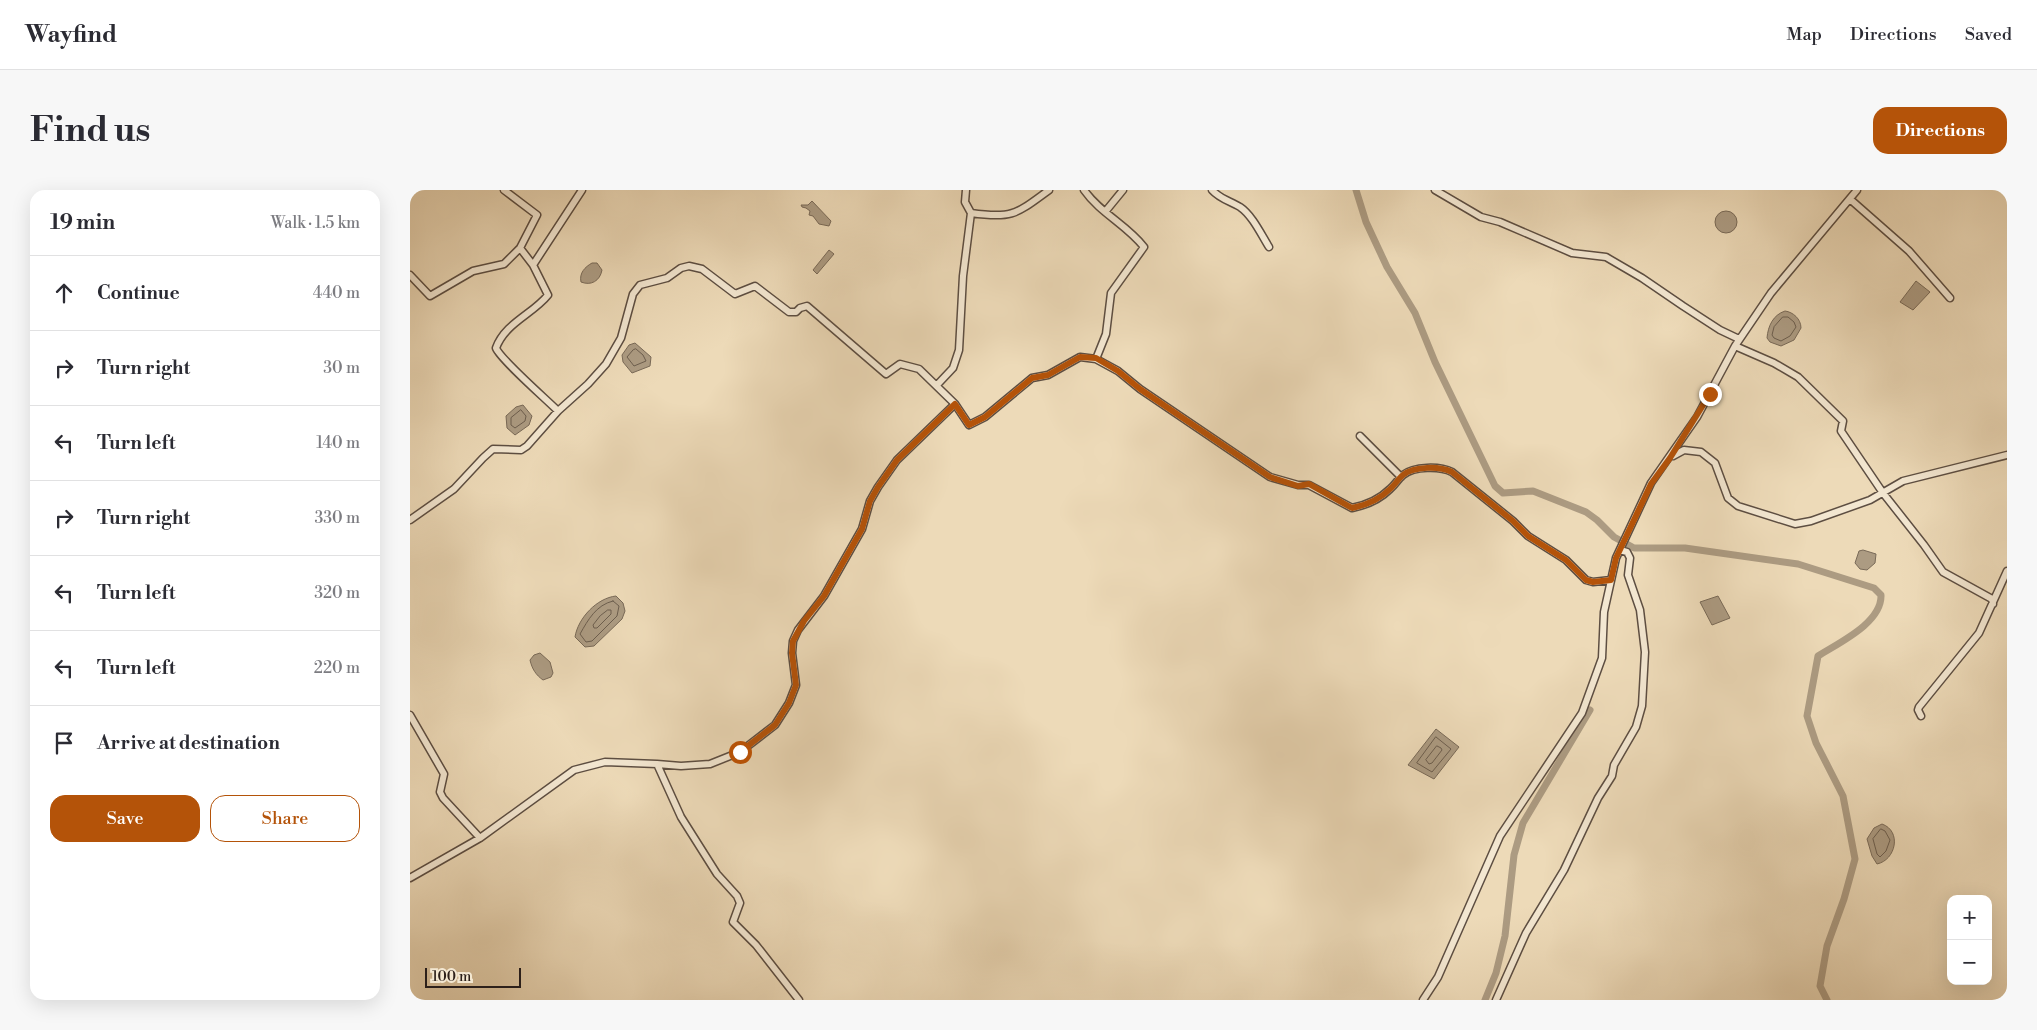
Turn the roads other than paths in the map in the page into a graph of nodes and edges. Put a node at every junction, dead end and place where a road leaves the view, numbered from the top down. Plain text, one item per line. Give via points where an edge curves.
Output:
1 (504, 190) edge
2 (582, 190) edge
3 (966, 190) edge
4 (1048, 190) edge
5 (1084, 190) edge
6 (1123, 190) edge
7 (1212, 190) edge
8 (1435, 190) edge
9 (1857, 190) edge
10 (1850, 200) junction
11 (1105, 212) junction
12 (971, 213) junction
13 (1269, 246) dead end
14 (520, 248) junction
15 (533, 265) junction
16 (410, 275) edge
17 (1950, 298) dead end
18 (1739, 339) junction
19 (1735, 346) junction
20 (1096, 358) junction
21 (937, 385) junction
22 (955, 404) junction
23 (558, 411) junction
24 (1360, 436) dead end
25 (2007, 455) edge
26 (1670, 458) junction
27 (1401, 478) junction
28 (1883, 493) junction
29 (410, 520) edge
30 (1620, 550) junction
31 (2007, 571) edge
32 (1611, 580) junction
33 (1993, 604) junction
34 (410, 715) edge
35 (1920, 716) dead end
36 (657, 764) junction
37 (480, 838) junction
38 (410, 878) edge
39 (799, 1000) edge
40 (1423, 1000) edge
41 (1496, 1000) edge

1 - 14 street via 537,215
2 - 15 street
3 - 12 street via 965,202
4 - 12 street via 1017,213 993,216
5 - 11 street
6 - 11 street
7 - 13 street via 1241,208
8 - 18 street via 1481,217 1572,253 1606,258
9 - 10 street
10 - 17 street via 1909,251
10 - 18 street via 1771,293
11 - 20 street via 1144,247 1111,293 1106,334
12 - 21 street via 959,350 953,368
14 - 15 street
14 - 16 street via 504,264 472,271 430,296
15 - 23 street via 548,294 510,327 496,348
18 - 19 street
19 - 26 street via 1697,417
19 - 28 street via 1798,377 1843,421 1841,431
20 - 22 street via 1080,357 1048,375 1032,378 985,417 969,425
20 - 27 street via 1270,477 1298,486 1309,484 1352,508 1369,504
21 - 22 street
21 - 23 street via 919,369 900,364 886,374 807,306 789,312 755,286 736,294 702,269 689,266 668,278 640,285 633,294 621,338 606,364
22 - 36 street via 897,460 870,501 862,529 824,596 793,641 796,685 775,725 740,752 710,764
23 - 29 street via 527,446 521,450 493,449 454,489
24 - 27 street
25 - 28 street via 1903,481
26 - 28 street via 1684,450 1701,452 1715,463 1728,498 1738,506 1795,524
26 - 30 street via 1651,484
27 - 32 street via 1419,469 1446,469 1528,536 1566,560 1586,580
28 - 33 street via 1943,572 1992,599
30 - 32 street
30 - 41 street via 1628,552 1630,558 1628,575 1637,596 1642,624 1645,652 1642,706 1636,727 1614,765 1612,776 1564,870 1526,933
31 - 33 street
32 - 40 street via 1604,612 1602,658 1582,712 1500,836 1438,977
33 - 35 street via 1979,633 1919,707
34 - 37 street via 444,774 440,792 443,798
36 - 37 street via 605,762 574,770
36 - 39 street via 681,817 717,874 737,896 740,903 733,922
37 - 38 street

